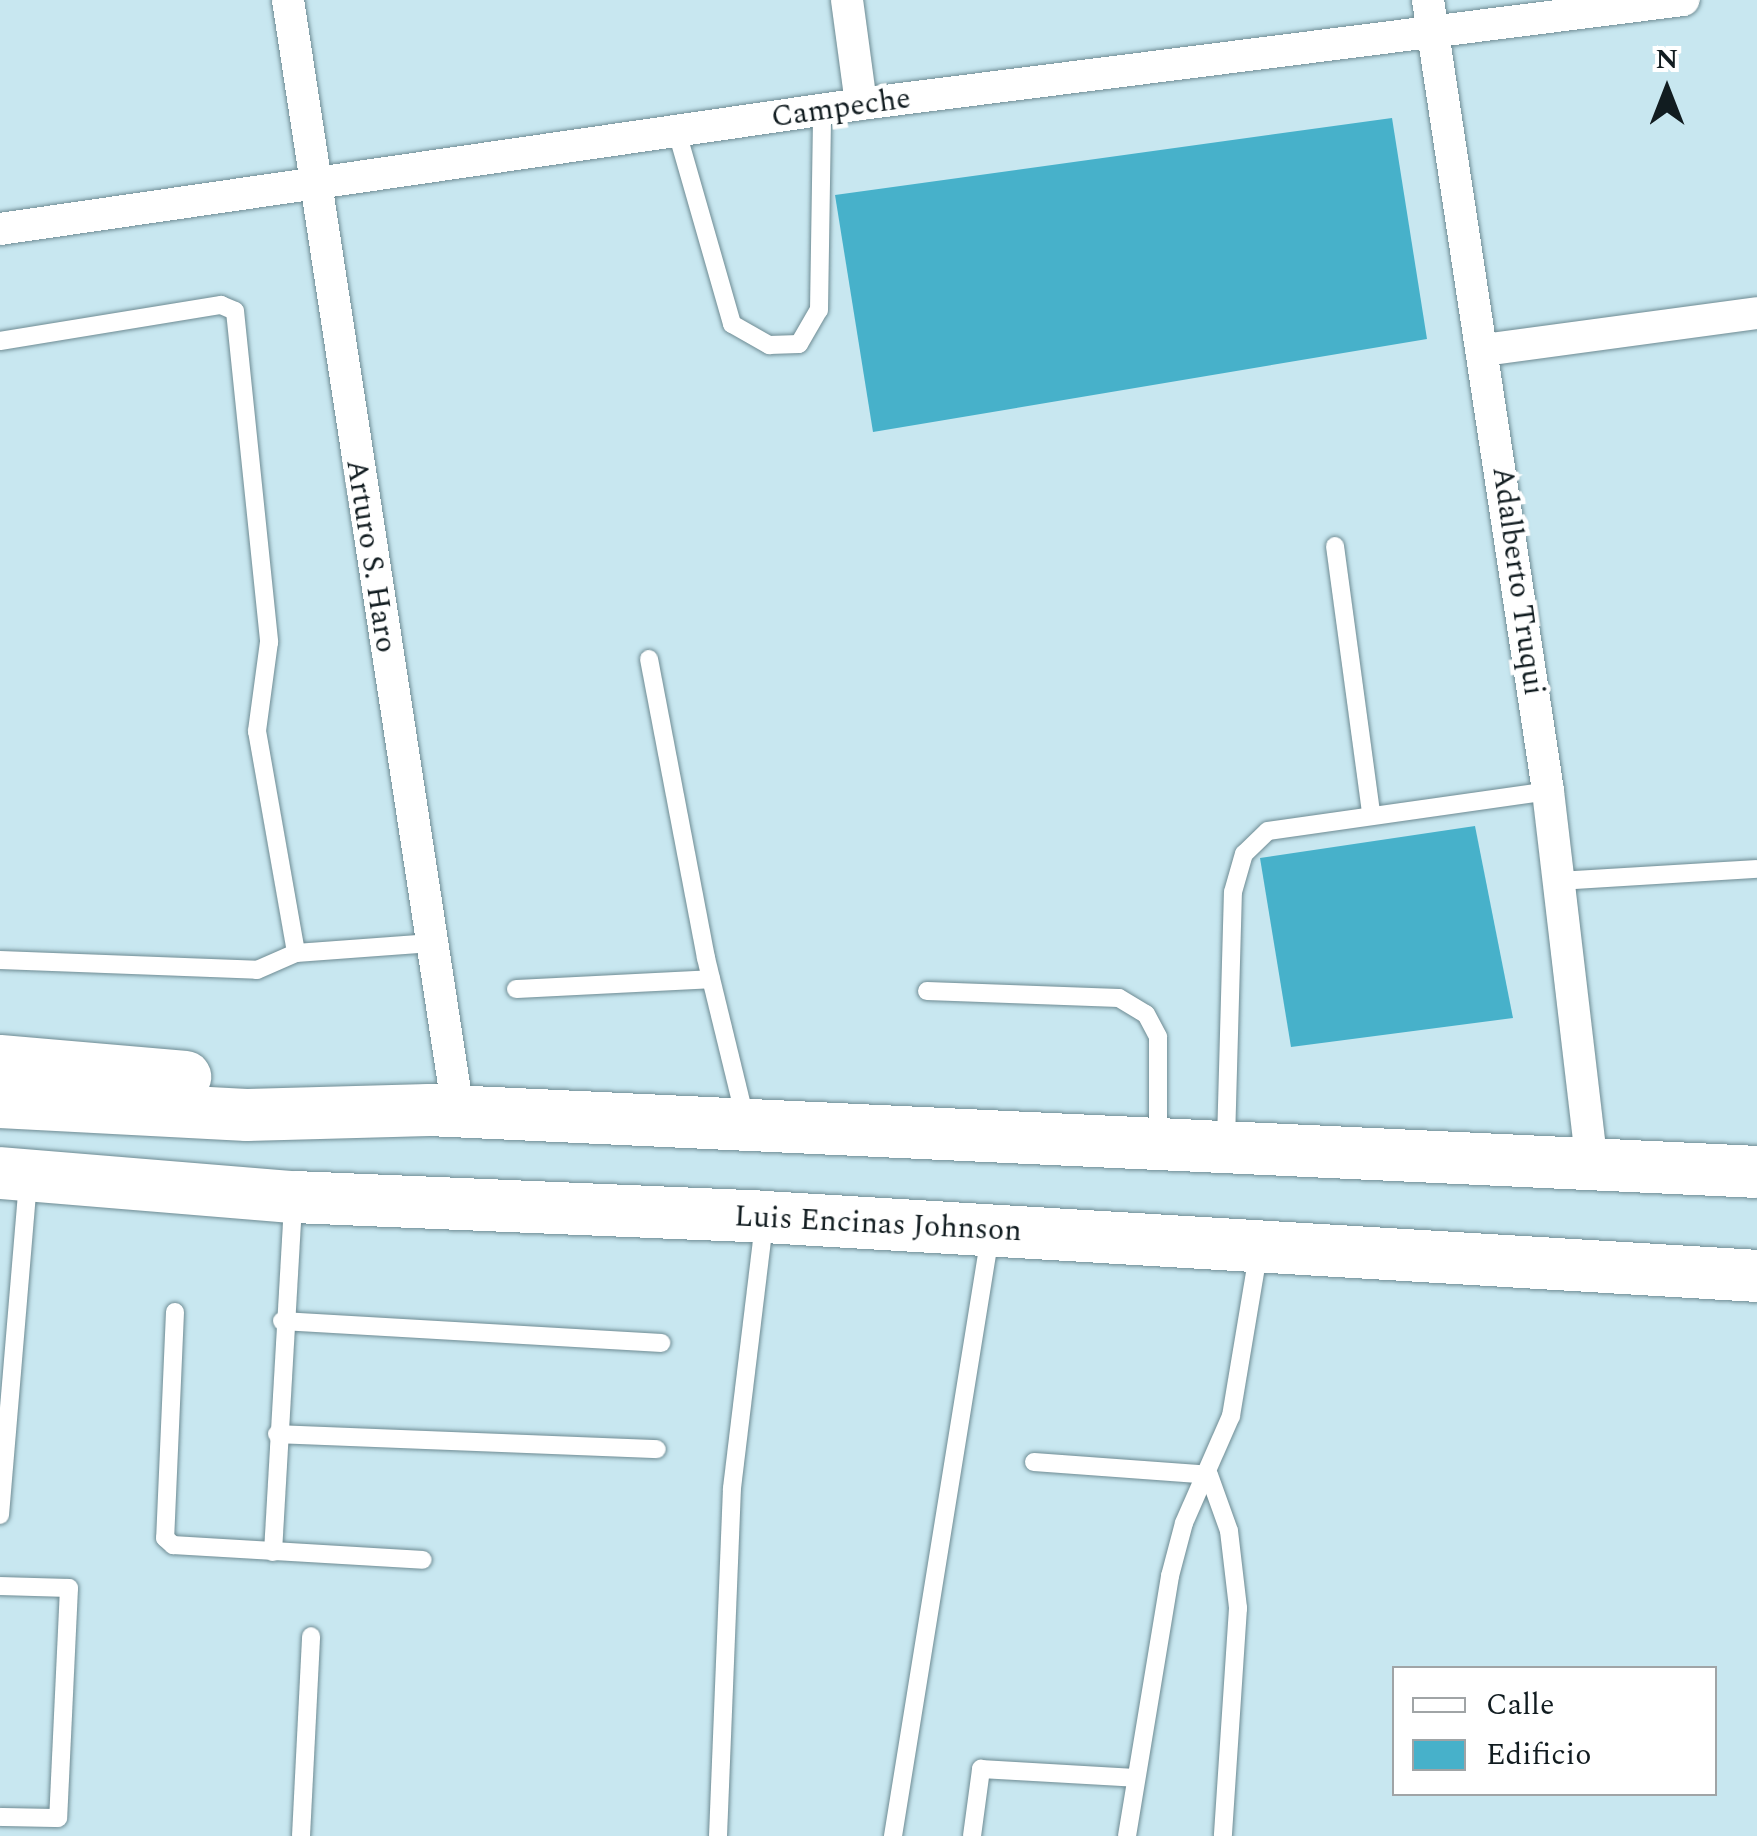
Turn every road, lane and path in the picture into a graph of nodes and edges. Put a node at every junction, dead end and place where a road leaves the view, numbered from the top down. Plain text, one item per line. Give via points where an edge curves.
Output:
1 (288, 0) edge
2 (847, 0) edge
3 (1683, 0) edge
4 (1431, 16) edge
5 (861, 104) junction
6 (822, 111) junction
7 (677, 132) junction
8 (313, 186) junction
9 (0, 229) edge
10 (1757, 313) edge
11 (0, 341) edge
12 (1484, 350) junction
13 (1335, 546) dead end
14 (649, 659) dead end
15 (1548, 791) junction
16 (1371, 812) junction
17 (1757, 869) edge
18 (1559, 881) junction
19 (432, 943) junction
20 (296, 952) junction
21 (0, 960) edge
22 (712, 979) junction
23 (516, 990) dead end
24 (927, 991) dead end
25 (0, 1060) edge
26 (0, 1102) edge
27 (443, 1111) junction
28 (747, 1123) junction
29 (1158, 1143) junction
30 (1226, 1146) junction
31 (1592, 1165) junction
32 (1757, 1172) edge
33 (14, 1174) edge
34 (294, 1196) junction
35 (765, 1217) junction
36 (991, 1231) junction
37 (1259, 1247) junction
38 (1757, 1276) edge
39 (174, 1312) dead end
40 (282, 1322) junction
41 (661, 1342) dead end
42 (277, 1434) junction
43 (657, 1449) dead end
44 (1034, 1462) dead end
45 (1209, 1475) junction
46 (0, 1515) edge
47 (272, 1552) junction
48 (423, 1560) dead end
49 (0, 1586) edge
50 (311, 1636) dead end
51 (1135, 1778) junction
52 (0, 1816) edge
53 (301, 1836) edge
54 (718, 1836) edge
55 (893, 1836) edge
56 (972, 1836) edge
57 (1127, 1836) edge
58 (1222, 1836) edge

1 - 8 street, Arturo S. Haro
2 - 5 street
3 - 4 street, Campeche
4 - 5 street, Campeche
4 - 12 street, Adalberto Truqui
5 - 6 street, Campeche
6 - 7 street, Campeche
6 - 7 lane via 819,310 799,344 769,345 732,324
7 - 8 street, Campeche
8 - 9 street, Campeche
8 - 19 street, Arturo S. Haro
10 - 12 street
11 - 20 lane via 221,305 234,312 269,642 258,731
12 - 15 street, Adalberto Truqui
13 - 16 lane
14 - 22 lane
15 - 16 lane
15 - 18 street, Adalberto Truqui
16 - 30 lane via 1268,832 1244,854 1232,892
17 - 18 lane
18 - 31 street, Adalberto Truqui
19 - 20 lane
19 - 27 street, Arturo S. Haro
20 - 21 lane via 258,970
22 - 23 lane
22 - 28 lane
24 - 29 lane via 1119,998 1146,1014 1158,1037
25 - 27 main road via 325,1088
26 - 27 main road via 247,1115
27 - 28 main road
28 - 29 main road
29 - 30 main road
30 - 31 main road
31 - 32 main road
33 - 34 main road, Luis Encinas Johnson
33 - 46 lane
34 - 35 main road, Luis Encinas Johnson
34 - 40 lane
35 - 36 main road, Luis Encinas Johnson
35 - 54 lane via 732,1488
36 - 37 main road, Luis Encinas Johnson
36 - 55 lane
37 - 38 main road, Luis Encinas Johnson
37 - 45 lane via 1232,1416
39 - 47 lane via 165,1538
40 - 41 lane
40 - 42 lane
42 - 43 lane
42 - 47 lane
44 - 45 lane
45 - 51 lane via 1184,1524 1170,1576
45 - 58 lane via 1229,1530 1238,1608
47 - 48 lane
49 - 52 lane via 70,1588 58,1818
50 - 53 lane
51 - 56 lane via 981,1769
51 - 57 lane

